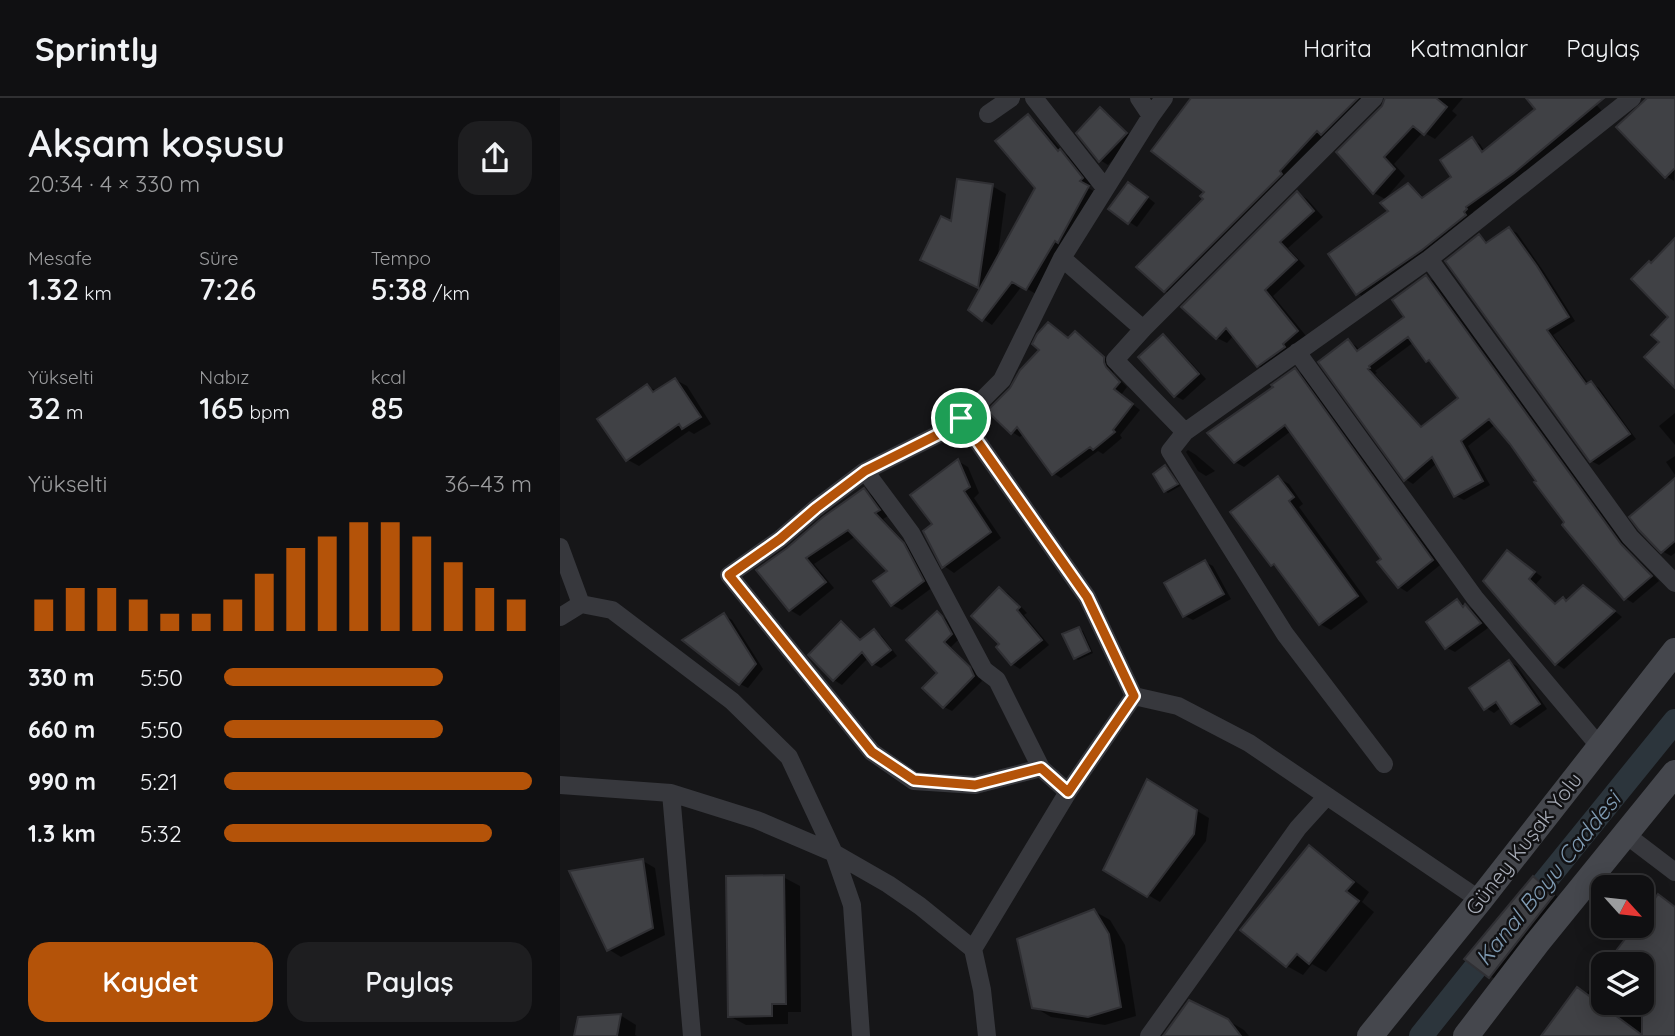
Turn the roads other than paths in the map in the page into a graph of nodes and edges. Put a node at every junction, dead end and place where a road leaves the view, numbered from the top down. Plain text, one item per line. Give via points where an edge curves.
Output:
1 (1012, 98) edge
2 (1034, 98) edge
3 (1139, 98) edge
4 (1164, 98) edge
5 (1374, 98) edge
6 (1632, 98) edge
7 (988, 114) dead end
8 (1151, 116) junction
9 (1105, 188) junction
10 (1062, 258) junction
11 (1429, 258) junction
12 (1143, 329) junction
13 (1297, 352) junction
14 (961, 418) junction
15 (1185, 432) junction
16 (865, 471) junction
17 (560, 547) edge
18 (1675, 583) edge
19 (581, 604) junction
20 (560, 617) edge
21 (1675, 650) edge
22 (1134, 696) junction
23 (1600, 747) junction
24 (1384, 764) dead end
25 (1041, 768) junction
26 (1675, 773) edge
27 (560, 785) edge
28 (1068, 792) junction
29 (671, 793) junction
30 (1327, 796) junction
31 (1625, 834) junction
32 (834, 853) junction
33 (1675, 872) edge
34 (1480, 900) junction
35 (973, 949) junction
36 (692, 1036) edge
37 (861, 1036) edge
38 (987, 1036) edge
39 (1149, 1036) edge
40 (1370, 1036) edge
41 (1466, 1036) edge

1 - 7 street
2 - 9 street
3 - 8 street
4 - 8 street
5 - 12 street
6 - 11 street
8 - 9 street
9 - 10 street
10 - 12 street
10 - 14 street via 1002,380
11 - 13 street
11 - 18 street via 1630,537
12 - 15 street via 1115,360
13 - 15 street
13 - 23 street via 1475,598
14 - 16 street via 943,432
14 - 22 street via 1087,597
15 - 24 street via 1170,452 1285,634
16 - 25 street via 911,533 984,670 997,681
16 - 25 street via 729,575 872,752 914,780 975,785
17 - 19 street
19 - 20 street
19 - 32 street via 612,610 732,701 789,757
21 - 23 main road, Güney Kuşak Yolu
22 - 28 street
22 - 30 street via 1190,712 1249,743
23 - 34 main road, Güney Kuşak Yolu
25 - 28 street
26 - 31 main road
27 - 29 street
28 - 35 street
29 - 32 street via 757,820
29 - 36 street
30 - 34 street
30 - 39 street via 1298,828
31 - 33 street
31 - 41 main road
32 - 35 street via 920,906
32 - 37 street via 852,905
34 - 40 main road, Güney Kuşak Yolu
35 - 38 street

